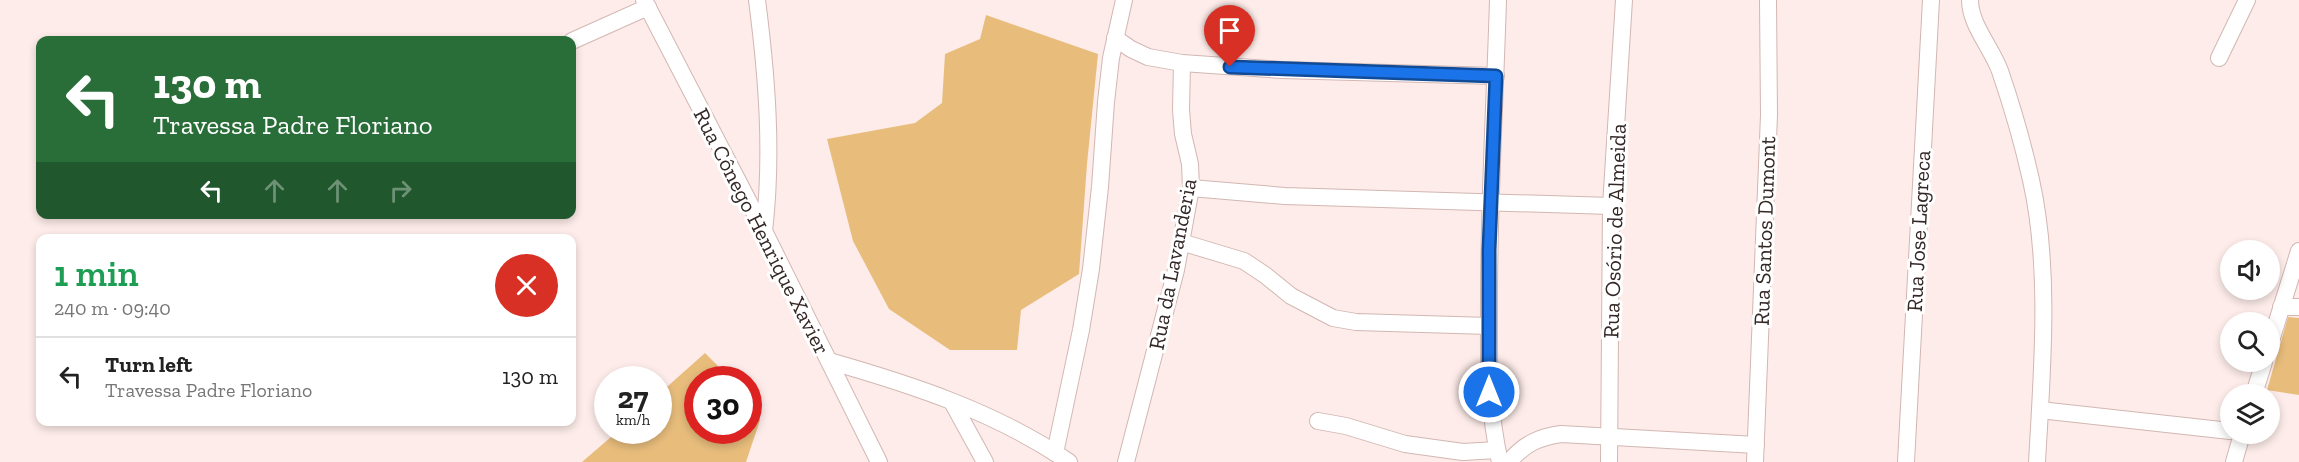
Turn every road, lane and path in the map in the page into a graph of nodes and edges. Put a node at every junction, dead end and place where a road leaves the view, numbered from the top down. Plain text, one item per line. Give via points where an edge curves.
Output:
1 (757, 0) edge
2 (1124, 0) edge
3 (1497, 0) edge
4 (1624, 0) edge
5 (1768, 0) edge
6 (1931, 0) edge
7 (2247, 0) edge
8 (1970, 2) edge
9 (646, 4) edge
10 (1115, 38) junction
11 (576, 39) edge
12 (2218, 58) dead end
13 (1182, 63) junction
14 (1496, 76) junction
15 (1191, 188) junction
16 (1491, 203) junction
17 (1611, 206) junction
18 (764, 231) junction
19 (1181, 242) junction
20 (2299, 251) edge
21 (2281, 307) junction
22 (2299, 307) edge
23 (2280, 312) edge
24 (1489, 326) junction
25 (829, 361) junction
26 (951, 402) junction
27 (2040, 410) junction
28 (1318, 421) dead end
29 (2220, 430) edge
30 (1609, 436) junction
31 (2240, 444) edge
32 (1756, 445) junction
33 (1062, 457) edge
34 (1502, 458) edge
35 (879, 462) edge
36 (985, 462) edge
37 (1126, 462) edge
38 (1608, 462) edge
39 (1755, 462) edge
40 (1906, 462) edge
41 (2037, 462) edge
42 (2235, 462) edge

1 - 18 street via 769,131
2 - 10 street
3 - 14 street
4 - 17 street, Rua Osório de Almeida
5 - 32 street, Rua Santos Dumont via 1769,115
6 - 40 street, Rua Jose Lagreca
7 - 12 street
8 - 27 street via 1999,69 2031,181 2044,263
9 - 11 street
9 - 18 street, Rua Cônego Henrique Xavier
10 - 13 street via 1148,57
10 - 33 street via 1091,269
13 - 14 street
13 - 15 street, Rua da Lavanderia via 1181,110
14 - 16 street
15 - 16 street via 1285,196
15 - 19 street, Rua da Lavanderia
16 - 17 street
16 - 24 street
17 - 30 street, Rua Osório de Almeida
18 - 25 street, Rua Cônego Henrique Xavier
19 - 24 street via 1244,261 1291,296 1334,318
19 - 37 street, Rua da Lavanderia
20 - 21 street
21 - 22 street
21 - 23 street
24 - 34 street via 1492,425
25 - 26 street
25 - 35 street, Rua Cônego Henrique Xavier
26 - 33 street via 983,413
26 - 36 street
27 - 29 street
27 - 41 street
28 - 34 street via 1405,444
30 - 32 street
30 - 34 street via 1543,437
30 - 38 street, Rua Osório de Almeida
31 - 42 street
32 - 39 street, Rua Santos Dumont

